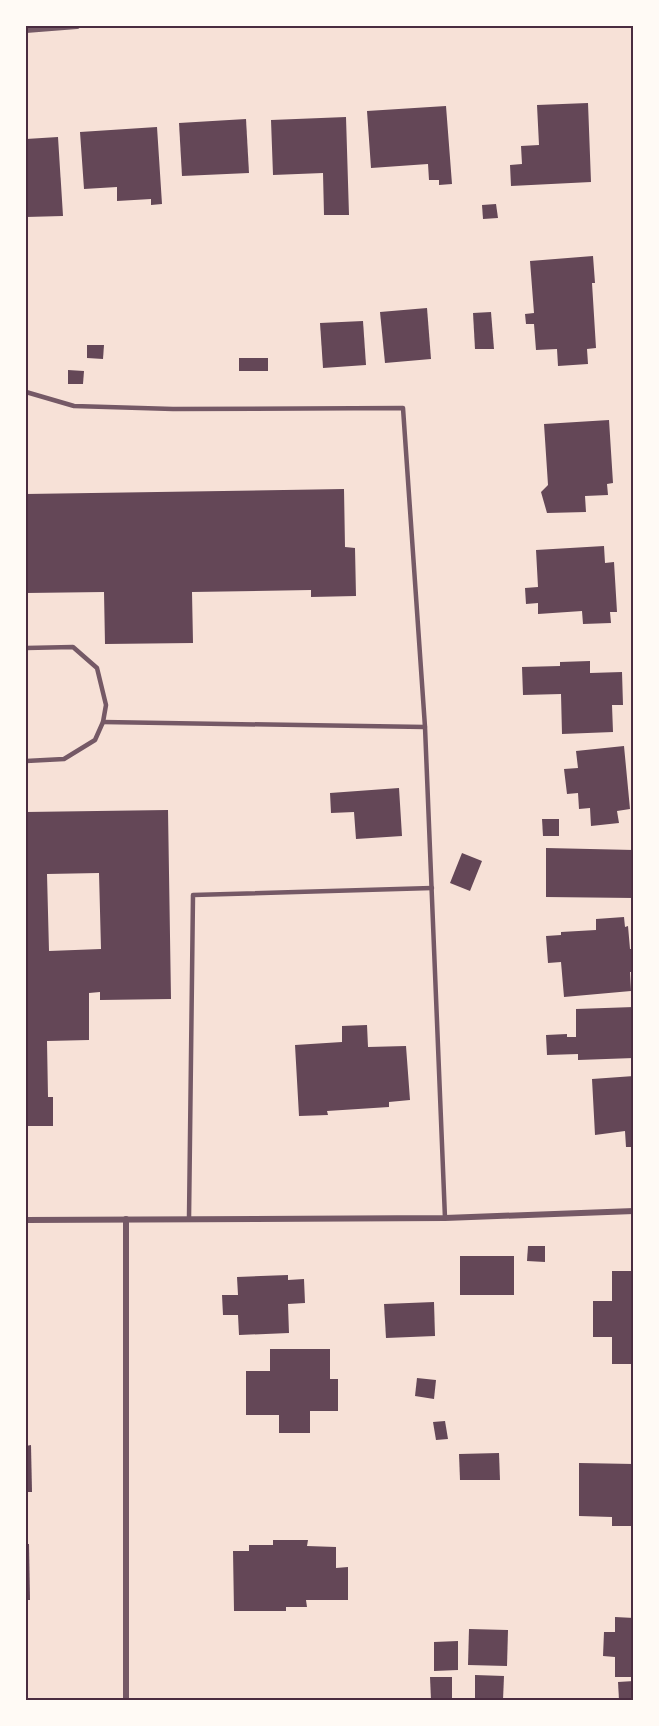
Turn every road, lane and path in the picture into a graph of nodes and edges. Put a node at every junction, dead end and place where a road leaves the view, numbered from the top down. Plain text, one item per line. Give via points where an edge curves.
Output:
1 (77, 26) edge
2 (26, 30) edge
3 (26, 392) edge
4 (26, 648) edge
5 (103, 722) junction
6 (426, 727) junction
7 (26, 761) edge
8 (432, 888) junction
9 (633, 1211) edge
10 (445, 1218) junction
11 (126, 1219) junction
12 (189, 1219) junction
13 (26, 1221) edge
14 (126, 1701) edge

1 - 2 street
3 - 6 lane via 74,405 173,409 403,408
4 - 5 lane via 73,647 97,668 106,705
5 - 6 lane
5 - 7 lane via 95,740 64,759
6 - 8 lane
8 - 10 lane
8 - 12 lane via 193,895
9 - 10 street
10 - 12 street
11 - 12 street
11 - 13 street
11 - 14 street

